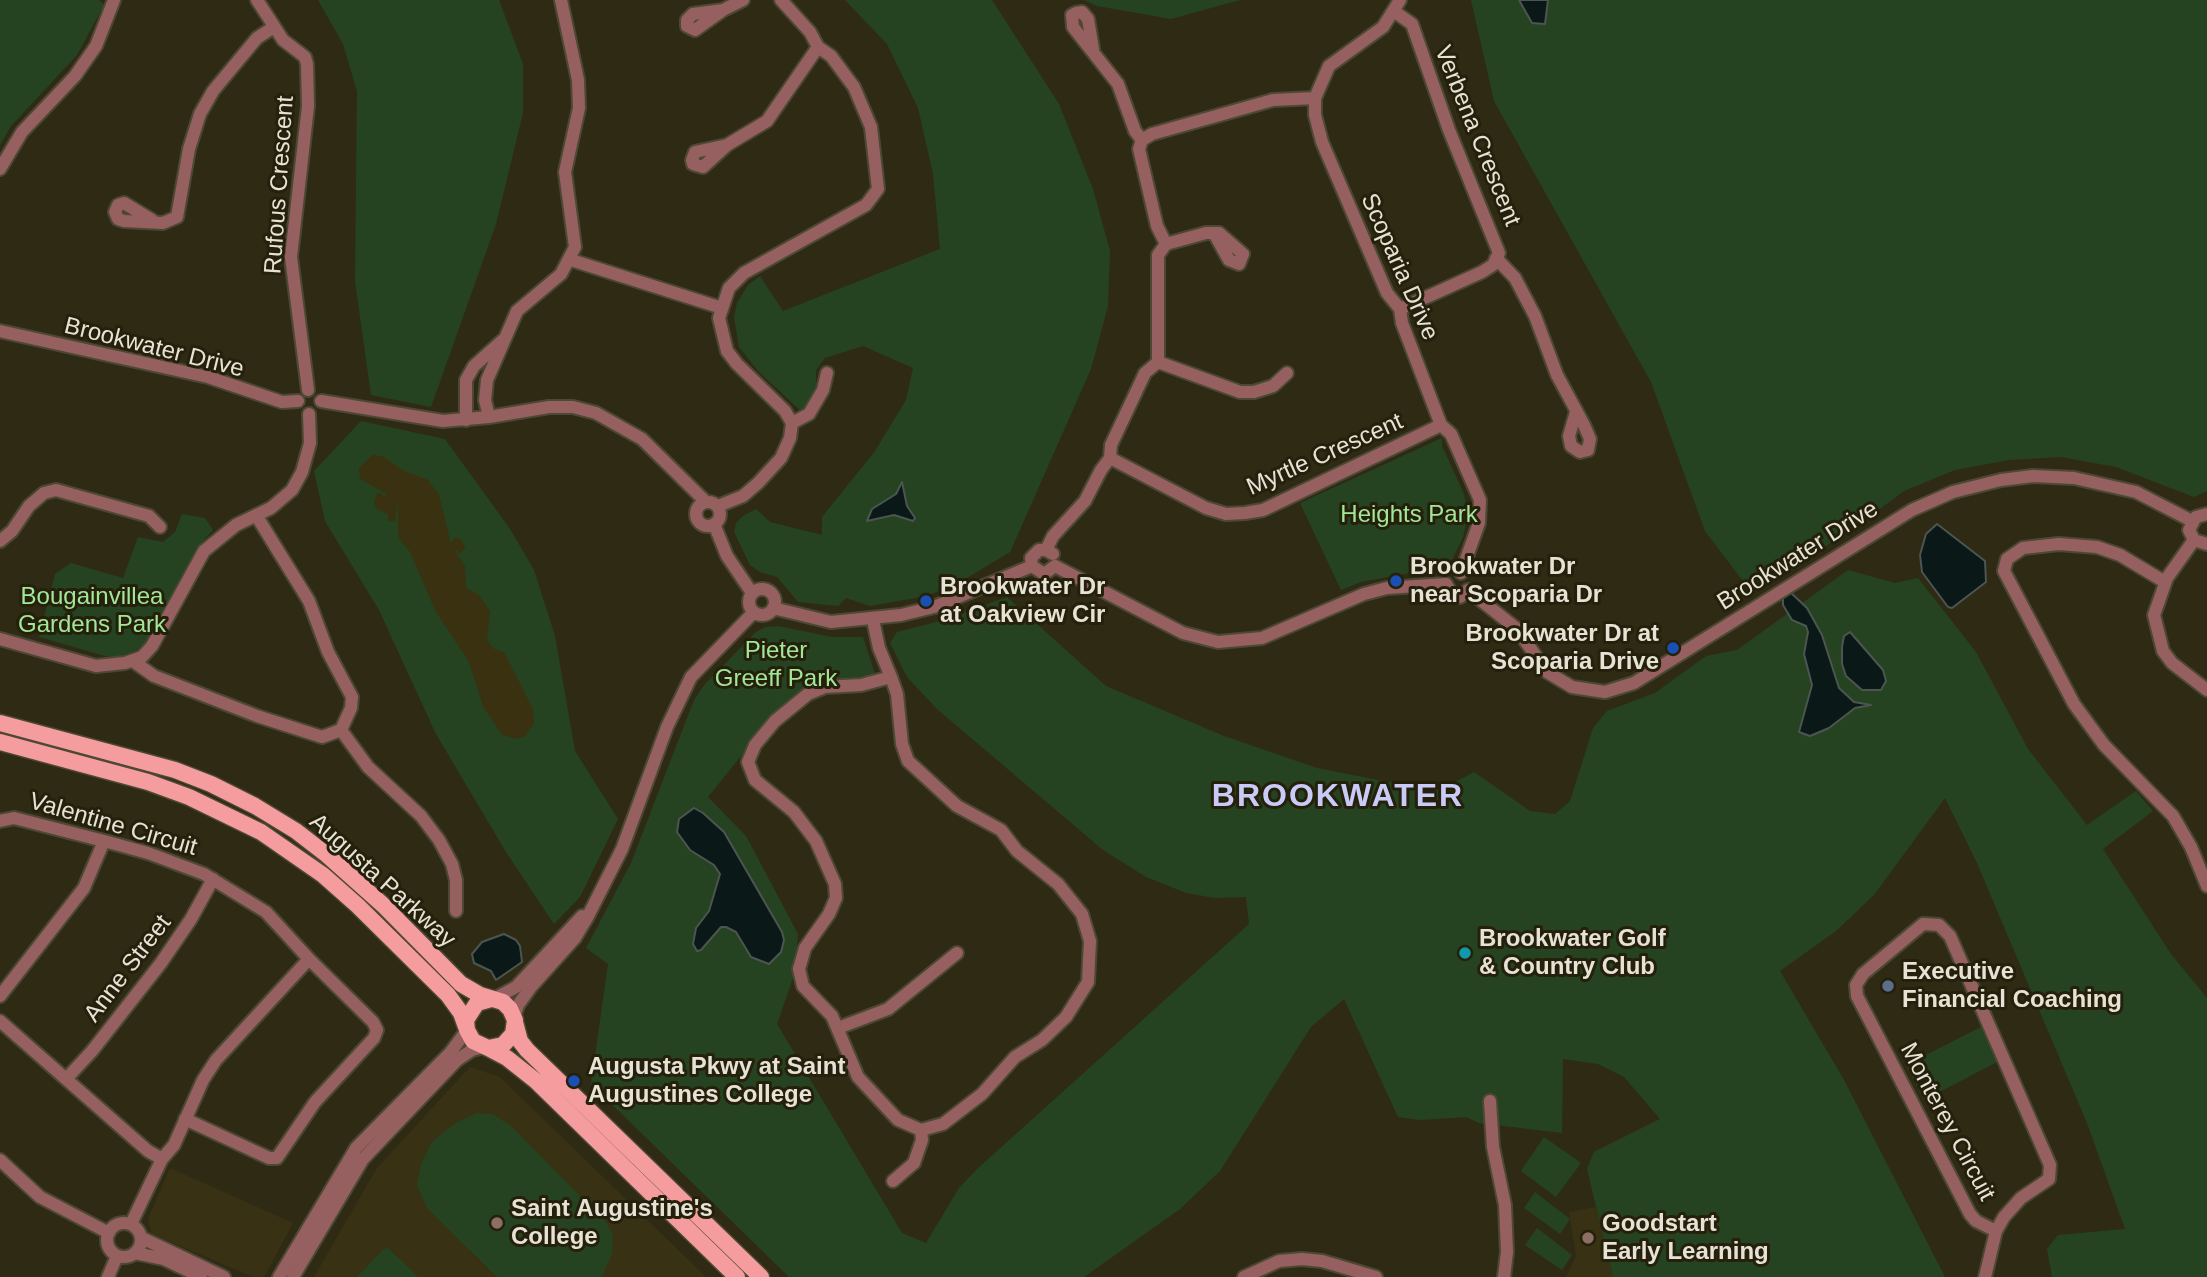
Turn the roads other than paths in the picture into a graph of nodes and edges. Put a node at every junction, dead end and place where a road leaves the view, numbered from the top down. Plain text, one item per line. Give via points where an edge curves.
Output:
1 (114, 0) edge
2 (257, 0) edge
3 (561, 0) edge
4 (743, 0) edge
5 (780, 0) edge
6 (1397, 6) edge
7 (723, 10) dead end
8 (274, 27) junction
9 (818, 47) junction
10 (1093, 49) dead end
11 (1315, 98) junction
12 (1142, 140) junction
13 (727, 145) dead end
14 (0, 169) edge
15 (152, 220) dead end
16 (1214, 233) dead end
17 (1166, 244) junction
18 (1496, 258) junction
19 (571, 260) junction
20 (722, 308) junction
21 (1395, 309) junction
22 (0, 331) edge
23 (508, 335) junction
24 (1158, 362) junction
25 (827, 373) dead end
26 (1287, 373) dead end
27 (308, 390) junction
28 (298, 401) junction
29 (321, 401) junction
30 (1576, 412) dead end
31 (309, 414) junction
32 (489, 417) junction
33 (466, 420) junction
34 (792, 423) junction
35 (1441, 425) junction
36 (1110, 458) junction
37 (712, 504) junction
38 (2207, 514) edge
39 (256, 515) junction
40 (2192, 521) junction
41 (714, 524) junction
42 (160, 527) dead end
43 (2194, 540) junction
44 (0, 541) edge
45 (2207, 544) edge
46 (1046, 550) junction
47 (1032, 566) junction
48 (1055, 566) junction
49 (1461, 573) junction
50 (2165, 582) junction
51 (1446, 584) junction
52 (1468, 590) junction
53 (752, 593) junction
54 (773, 608) junction
55 (754, 612) junction
56 (873, 620) junction
57 (0, 639) edge
58 (133, 661) junction
59 (891, 677) junction
60 (2207, 690) edge
61 (0, 723) edge
62 (341, 730) junction
63 (0, 742) edge
64 (0, 821) edge
65 (104, 841) junction
66 (213, 879) junction
67 (2207, 886) edge
68 (598, 894) junction
69 (456, 911) dead end
70 (957, 953) dead end
71 (309, 958) junction
72 (0, 996) edge
73 (492, 999) junction
74 (515, 1019) junction
75 (0, 1021) edge
76 (838, 1028) junction
77 (466, 1029) junction
78 (486, 1048) junction
79 (67, 1078) junction
80 (1490, 1101) dead end
81 (185, 1119) junction
82 (921, 1130) junction
83 (162, 1159) junction
84 (1, 1164) edge
85 (893, 1181) dead end
86 (131, 1224) junction
87 (1996, 1231) junction
88 (108, 1233) junction
89 (142, 1238) junction
90 (135, 1254) junction
91 (117, 1255) junction
92 (108, 1277) edge
93 (201, 1277) edge
94 (224, 1277) edge
95 (279, 1277) edge
96 (293, 1277) edge
97 (737, 1277) edge
98 (761, 1277) edge
99 (1244, 1277) edge
100 (1376, 1277) edge
101 (1504, 1277) edge
102 (1985, 1277) edge

1 - 14 street via 89,56 22,132
2 - 8 street, Rufous Crescent
3 - 19 street via 578,80 579,108 565,172 567,205 575,230
4 - 7 street
5 - 9 street
6 - 11 street, Scoparia Drive via 1383,27 1329,66
6 - 18 street, Verbena Crescent via 1412,24 1449,131 1498,246
8 - 15 street via 257,38 200,114 177,217 163,223
8 - 27 street, Rufous Crescent via 304,57 307,73 309,106 292,257
9 - 13 street via 767,121
9 - 20 street via 831,56 854,87 870,127 878,189 866,205 744,273 729,288
10 - 12 street via 1118,85
11 - 12 street via 1273,100
11 - 21 street, Scoparia Drive via 1316,128
12 - 17 street via 1142,162 1157,226
16 - 17 street
17 - 24 street via 1158,255
18 - 21 street, Verbena Crescent via 1482,272
18 - 30 street via 1520,288
19 - 20 street
19 - 23 street via 562,274 517,311
20 - 34 street via 727,351
21 - 35 street, Scoparia Drive
22 - 28 street, Brookwater Drive via 208,377 282,402
23 - 32 street via 485,390
23 - 33 street via 470,372 465,387
24 - 26 street via 1240,392 1273,386
24 - 36 street via 1145,373 1111,445
25 - 34 street via 824,390 809,414
27 - 28 street
27 - 29 street
28 - 31 street via 300,409
29 - 31 street via 320,408
29 - 33 street via 423,419
31 - 39 street via 310,443 302,472 292,489
32 - 33 street
32 - 37 street via 549,407 596,413 642,439
34 - 37 street via 781,457 758,483 743,496
35 - 36 street, Myrtle Crescent via 1263,510 1245,513 1206,508
35 - 49 street, Scoparia Drive via 1451,433 1480,500 1479,523
36 - 46 street via 1078,511
37 - 41 street via 720,518
37 - 41 street via 698,506 696,518 704,526
38 - 40 street
39 - 58 street via 204,551 152,646
39 - 62 street via 309,601 328,652 352,697
40 - 43 street via 2189,530
40 - 52 street, Brookwater Drive via 2136,492 2100,482 2033,476 1954,492 1912,510 1634,683 1605,692 1572,687 1547,672 1517,629
41 - 53 street via 727,556
42 - 44 street via 149,516 56,490 44,493 29,506
43 - 45 street
43 - 50 street
46 - 47 street via 1033,555
46 - 48 street via 1055,557
47 - 48 street via 1044,574
47 - 56 street via 934,607
48 - 51 street, Brookwater Drive via 1183,633 1218,642 1262,638 1387,588
49 - 51 street via 1452,575
49 - 52 street, Brookwater Drive via 1468,579
50 - 60 street via 2154,615 2163,651
50 - 67 street via 2120,555 2097,547 2059,544 2023,548 2007,559 2004,571 2074,704 2104,746 2173,816
51 - 52 street, Brookwater Drive via 1452,596 1460,597
53 - 54 street via 769,591
53 - 55 street via 749,600
54 - 55 street via 765,614
54 - 56 street via 818,621
55 - 68 street via 691,677 679,698 622,849
56 - 59 street via 878,648
57 - 58 street via 96,666
58 - 62 street via 154,676 257,716 322,737
59 - 76 street via 807,694 775,721 755,745 748,762 755,780 794,811 816,841 835,884 836,898 805,948 799,969 803,986
59 - 82 street via 908,761 957,806 1001,830 1017,851 1058,884 1082,914 1090,941 1088,982 1066,1017 1015,1057 982,1094 943,1124
61 - 73 main road, Augusta Parkway via 174,770 255,806 327,855 461,984
62 - 69 street via 368,767 421,816 439,840 456,880
63 - 77 main road, Augusta Parkway via 148,782 261,832 358,906 448,995
64 - 65 street, Valentine Circuit via 14,818
65 - 66 street, Valentine Circuit
65 - 72 street via 84,888
66 - 71 street, Valentine Circuit via 266,912
66 - 79 street, Anne Street via 161,963
68 - 73 street via 516,987
68 - 74 street via 575,938 518,1005
70 - 76 street via 888,1009
71 - 81 street via 216,1060
71 - 81 street, Valentine Circuit via 364,1011 377,1030 374,1038 315,1102 277,1158 268,1158
73 - 74 main road via 507,1005
73 - 77 main road via 472,1007
74 - 78 main road via 508,1041
74 - 98 main road via 527,1050
75 - 79 street
76 - 82 street via 858,1077 898,1121
77 - 78 main road via 473,1041
77 - 95 street via 450,1053 356,1148
78 - 96 street via 472,1050 457,1060 363,1159
78 - 97 main road via 536,1081
79 - 83 street via 148,1152
80 - 101 street via 1493,1147 1505,1205
81 - 83 street
82 - 85 street via 914,1163
83 - 86 street
84 - 88 street via 40,1197
86 - 88 street via 118,1224
86 - 89 street
87 - 87 street, Monterey Circuit via 2012,1206 2049,1179 2050,1165 1951,936 1939,925 1923,924 1863,974 1856,985 1857,996 1970,1214
87 - 102 street, Monterey Circuit
88 - 91 street via 111,1250
89 - 90 street
89 - 94 street
90 - 91 street
90 - 93 street via 164,1259
91 - 92 street
99 - 100 street via 1279,1262 1302,1259

